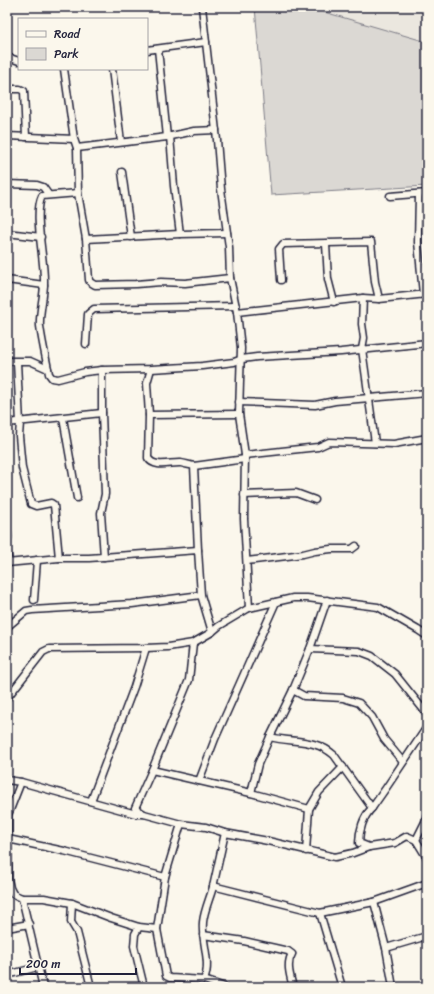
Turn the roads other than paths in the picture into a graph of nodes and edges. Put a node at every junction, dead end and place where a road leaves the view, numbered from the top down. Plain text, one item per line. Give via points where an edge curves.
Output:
1 (202, 7) edge
2 (206, 42) junction
3 (158, 49) junction
4 (148, 50) edge
5 (7, 57) edge
6 (18, 61) edge
7 (64, 70) edge
8 (112, 70) edge
9 (7, 89) edge
10 (216, 130) junction
11 (7, 136) edge
12 (169, 136) junction
13 (26, 137) junction
14 (74, 139) junction
15 (121, 142) junction
16 (77, 148) junction
17 (122, 172) dead end
18 (7, 184) edge
19 (78, 193) junction
20 (427, 193) edge
21 (48, 194) junction
22 (419, 194) junction
23 (390, 196) dead end
24 (7, 233) edge
25 (226, 233) junction
26 (180, 234) junction
27 (41, 237) junction
28 (131, 237) junction
29 (86, 239) junction
30 (326, 244) junction
31 (230, 278) junction
32 (7, 280) edge
33 (281, 280) dead end
34 (44, 285) junction
35 (425, 294) edge
36 (363, 298) junction
37 (379, 299) junction
38 (334, 302) junction
39 (236, 309) junction
40 (427, 343) edge
41 (86, 344) dead end
42 (362, 349) junction
43 (242, 359) junction
44 (7, 361) edge
45 (17, 362) junction
46 (48, 369) junction
47 (151, 369) junction
48 (102, 370) junction
49 (427, 393) edge
50 (368, 399) junction
51 (239, 402) junction
52 (102, 413) junction
53 (240, 414) junction
54 (149, 415) junction
55 (63, 418) junction
56 (7, 423) edge
57 (20, 423) junction
58 (427, 438) edge
59 (375, 444) junction
60 (245, 457) junction
61 (194, 466) junction
62 (244, 495) junction
63 (77, 498) dead end
64 (316, 500) dead end
65 (7, 525) edge
66 (7, 543) edge
67 (356, 546) dead end
68 (198, 550) junction
69 (7, 553) edge
70 (104, 557) junction
71 (59, 558) junction
72 (36, 560) junction
73 (247, 561) junction
74 (8, 563) edge
75 (202, 595) junction
76 (34, 600) dead end
77 (326, 600) junction
78 (276, 602) junction
79 (249, 608) junction
80 (7, 627) edge
81 (212, 632) junction
82 (427, 636) edge
83 (193, 642) junction
84 (146, 648) junction
85 (310, 649) junction
86 (293, 690) junction
87 (7, 698) edge
88 (427, 714) edge
89 (427, 727) edge
90 (270, 737) junction
91 (403, 762) junction
92 (343, 767) junction
93 (152, 770) junction
94 (7, 780) edge
95 (199, 781) junction
96 (21, 782) junction
97 (251, 793) junction
98 (91, 801) junction
99 (372, 808) junction
100 (309, 809) junction
101 (144, 814) junction
102 (427, 818) edge
103 (180, 824) junction
104 (225, 833) junction
105 (8, 839) edge
106 (416, 840) junction
107 (369, 847) junction
108 (306, 851) junction
109 (427, 858) edge
110 (165, 877) junction
111 (427, 883) edge
112 (213, 886) junction
113 (22, 898) junction
114 (374, 902) junction
115 (72, 903) junction
116 (320, 913) junction
117 (29, 924) junction
118 (139, 927) junction
119 (7, 928) edge
120 (157, 929) junction
121 (203, 935) junction
122 (427, 936) edge
123 (386, 948) junction
124 (38, 967) junction
125 (7, 975) edge
126 (204, 980) junction
127 (43, 987) edge
128 (91, 987) edge
129 (144, 987) edge
130 (201, 987) edge
131 (225, 987) edge
132 (293, 987) edge
133 (342, 987) edge
134 (393, 987) edge

1 - 2 street
2 - 3 street
2 - 10 street
3 - 4 street
3 - 12 street
5 - 6 street
7 - 14 street
8 - 15 street
9 - 13 street via 24,91
10 - 12 street
10 - 25 street
11 - 13 street
12 - 15 street
12 - 26 street
13 - 14 street
14 - 16 street
15 - 16 street
16 - 19 street
17 - 28 street
18 - 21 street via 37,185 43,187
19 - 21 street
19 - 29 street
20 - 22 street
21 - 27 street via 42,196 39,201
22 - 23 street
22 - 35 street via 418,242
24 - 27 street
25 - 26 street
25 - 31 street
26 - 28 street
27 - 34 street
28 - 29 street
29 - 31 street via 89,280 95,285 185,283
30 - 33 street via 283,244 279,249
30 - 37 street via 371,242
30 - 38 street via 328,278
31 - 39 street
32 - 34 street
34 - 46 street via 40,324
35 - 37 street
36 - 37 street
36 - 38 street
36 - 42 street
38 - 39 street
39 - 41 street via 94,309 88,314
39 - 43 street
40 - 42 street
42 - 43 street
42 - 50 street
43 - 47 street via 202,366
43 - 51 street
44 - 45 street
45 - 46 street via 30,361
45 - 57 street
46 - 48 street via 52,378 58,379
47 - 48 street
47 - 54 street via 147,383
48 - 52 street
49 - 50 street
50 - 51 street via 315,405
50 - 59 street
51 - 53 street
52 - 55 street
52 - 70 street via 105,494 101,513
53 - 54 street
53 - 60 street
54 - 61 street via 150,461 156,464 181,463
55 - 57 street
55 - 63 street
56 - 57 street
57 - 71 street via 22,468 31,504 54,505
58 - 59 street via 394,444
59 - 60 street via 329,442 318,447
60 - 61 street
60 - 62 street
61 - 68 street
62 - 64 street via 296,493
62 - 73 street
65 - 66 street
67 - 73 street via 352,549 323,550
68 - 70 street
68 - 75 street
69 - 74 street
70 - 71 street
71 - 72 street
72 - 74 street
72 - 76 street
73 - 79 street
75 - 80 street via 132,604 32,610 26,611
75 - 81 street
77 - 78 street via 293,598
77 - 82 street via 378,607
77 - 85 street
78 - 79 street
78 - 95 street
79 - 81 street
81 - 83 street
83 - 84 street
83 - 93 street via 189,680
84 - 87 street via 49,648 43,652
84 - 98 street
85 - 86 street
85 - 88 street via 359,651 372,656 395,674
86 - 90 street
86 - 91 street via 304,696 343,698 359,703
89 - 91 street
90 - 92 street via 316,744 330,751
90 - 97 street via 258,764
91 - 99 street
92 - 99 street
92 - 100 street via 319,792
93 - 95 street
93 - 101 street via 135,808
94 - 96 street
95 - 97 street
96 - 98 street
96 - 105 street via 8,815
97 - 100 street
98 - 101 street
99 - 107 street via 360,830 359,838 360,843
100 - 108 street
101 - 103 street
102 - 106 street
103 - 104 street via 206,827
103 - 110 street
104 - 108 street
104 - 112 street
105 - 110 street
105 - 113 street via 10,888 13,894
106 - 107 street via 407,836 395,843
106 - 109 street
107 - 108 street via 335,857
110 - 120 street
111 - 114 street
112 - 116 street
112 - 121 street via 203,921
113 - 115 street via 44,898
113 - 117 street
114 - 116 street
114 - 123 street
115 - 118 street
115 - 128 street via 72,922
116 - 133 street
117 - 119 street
117 - 124 street
118 - 120 street
118 - 129 street via 135,934 134,946
120 - 126 street via 166,976
121 - 126 street via 207,965
121 - 132 street via 288,951 292,954 289,959 289,974
122 - 123 street
123 - 134 street
124 - 125 street
124 - 127 street
126 - 130 street
126 - 131 street

